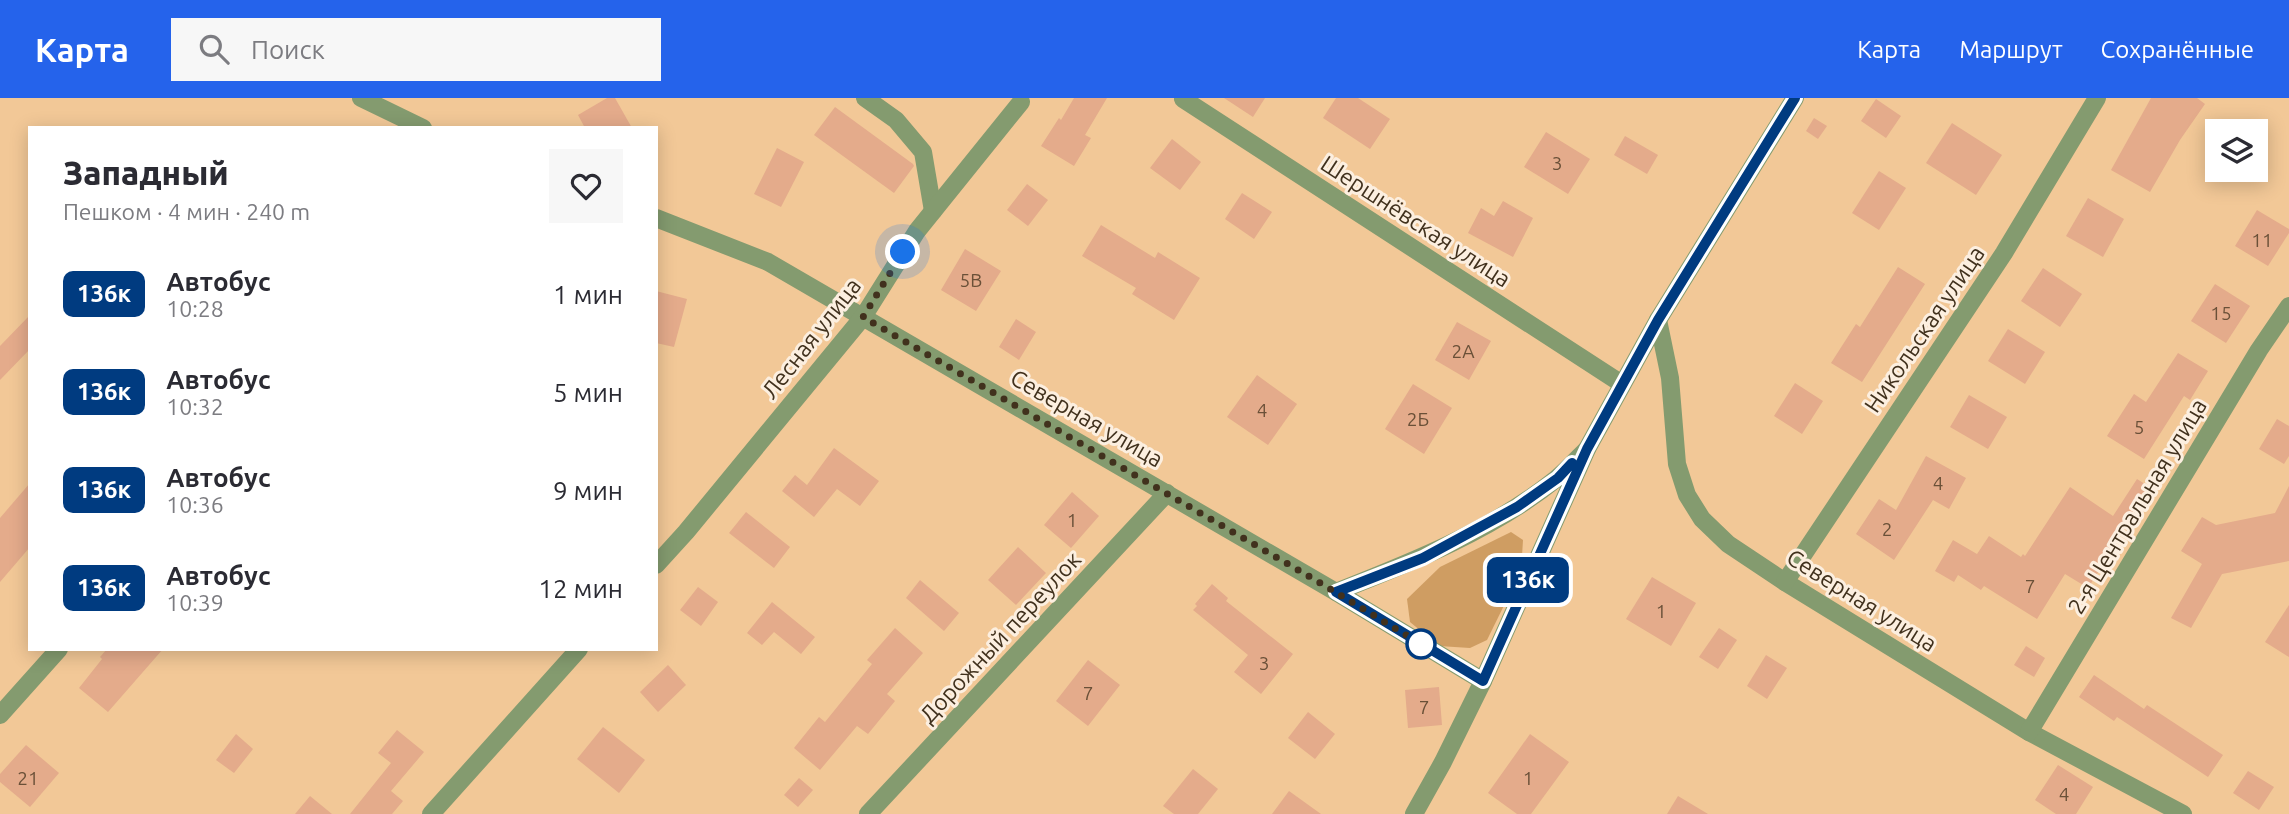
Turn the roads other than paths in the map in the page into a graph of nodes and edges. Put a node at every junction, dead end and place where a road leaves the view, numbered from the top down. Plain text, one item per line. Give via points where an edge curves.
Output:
1 (361, 98) edge
2 (865, 98) edge
3 (1796, 98) edge
4 (2097, 98) edge
5 (1183, 99) edge
6 (1021, 102) dead end
7 (419, 126) edge
8 (933, 211) junction
9 (658, 219) edge
10 (2289, 306) edge
11 (863, 317) junction
12 (1658, 320) junction
13 (1622, 384) junction
14 (1587, 449) junction
15 (1167, 494) junction
16 (658, 563) edge
17 (1785, 582) junction
18 (1336, 592) junction
19 (57, 651) edge
20 (577, 651) edge
21 (1483, 681) junction
22 (0, 715) edge
23 (2029, 732) junction
24 (431, 814) edge
25 (868, 814) edge
26 (1414, 814) edge
27 (2183, 814) edge

1 - 7 street
2 - 8 street via 895,120 923,152
3 - 12 street
4 - 17 street, Никольская улица via 2004,253
5 - 13 street, Шершнёвская улица
6 - 8 street, Лесная улица
8 - 11 street, Лесная улица
9 - 11 street, Северная улица via 768,262
10 - 23 street, 2-я Центральная улица
11 - 15 street, Северная улица
11 - 16 street, Лесная улица
12 - 13 street
12 - 17 street, Северная улица via 1670,378 1677,464 1687,495 1702,519 1728,544
13 - 14 street
14 - 18 street via 1558,478 1517,507 1423,558
14 - 21 street
15 - 18 street, Северная улица
15 - 25 street, Дорожный переулок
17 - 23 street, Северная улица
18 - 21 street, Северная улица
19 - 22 street
20 - 24 street
21 - 26 street
23 - 27 street, Северная улица

